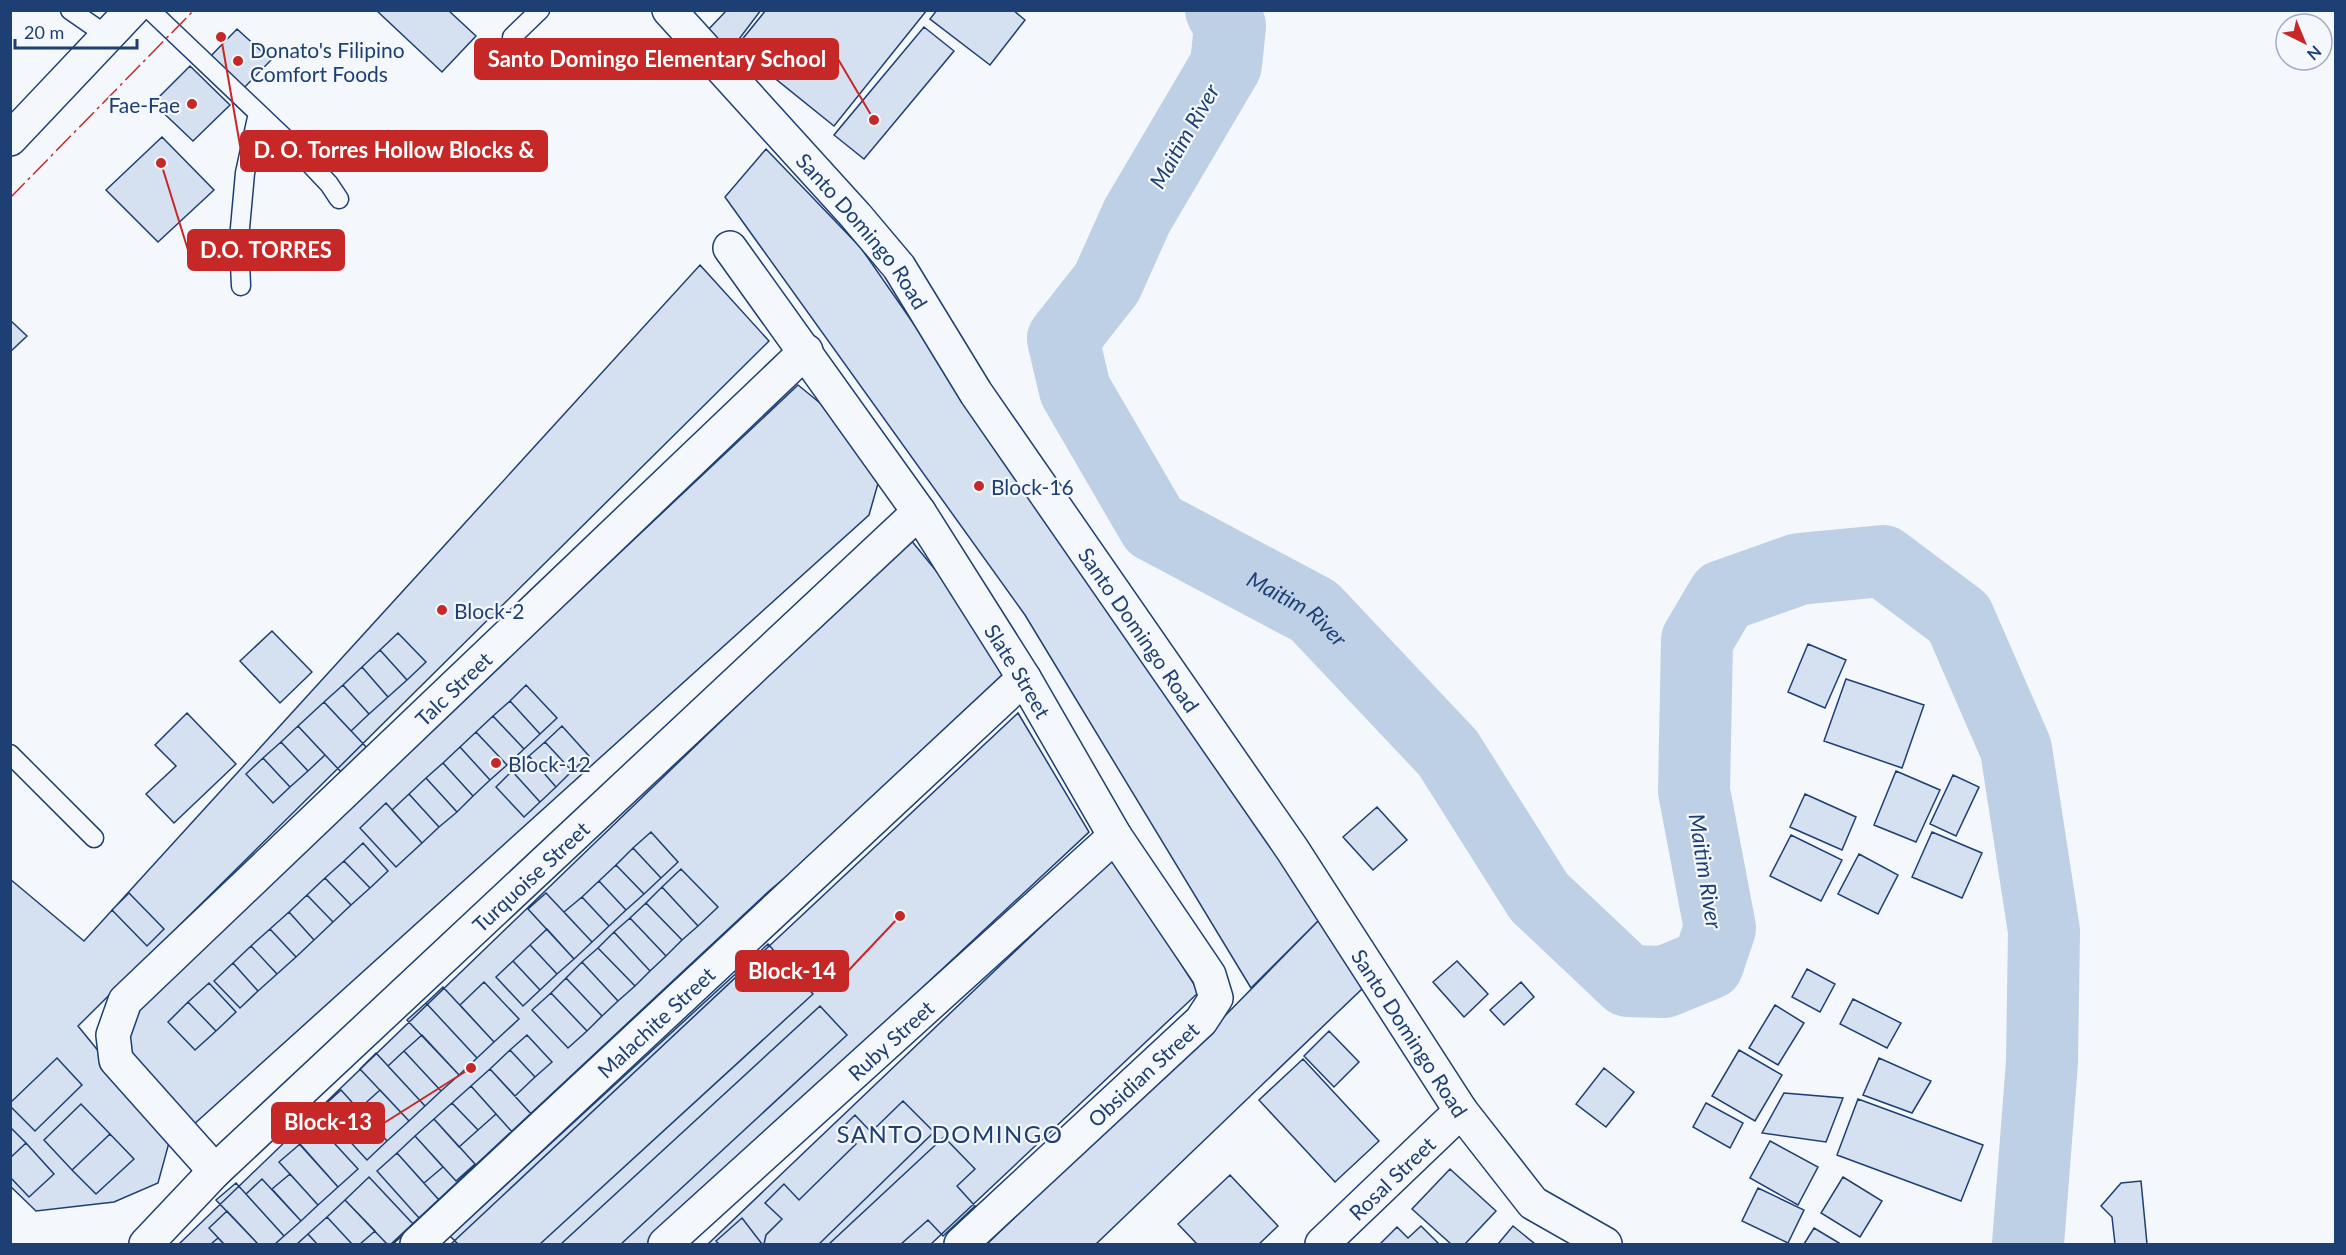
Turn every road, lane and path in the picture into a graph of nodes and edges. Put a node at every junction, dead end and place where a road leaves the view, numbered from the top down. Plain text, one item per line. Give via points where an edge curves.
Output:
1 (70, 10) edge
2 (132, 10) edge
3 (150, 10) edge
4 (540, 10) edge
5 (669, 10) edge
6 (109, 37) junction
7 (512, 37) dead end
8 (258, 113) junction
9 (10, 140) edge
10 (339, 199) dead end
11 (730, 248) dead end
12 (241, 286) dead end
13 (806, 351) junction
14 (919, 512) junction
15 (1024, 678) junction
16 (10, 754) edge
17 (1115, 836) junction
18 (94, 838) dead end
19 (1216, 998) joint
20 (1461, 1111) junction
21 (215, 1171) junction
22 (146, 1245) edge
23 (417, 1245) edge
24 (665, 1245) edge
25 (961, 1245) edge
26 (1322, 1245) edge
27 (1605, 1245) edge

1 - 6 lane
2 - 6 street
3 - 8 lane
4 - 7 lane
5 - 20 street, Santo Domingo Road via 899,267 976,393 1292,849
6 - 9 street
8 - 10 lane via 329,184
8 - 12 lane via 245,173 239,239
11 - 13 street, Slate Street
13 - 14 street, Slate Street
13 - 21 street, Talc Street via 125,1001 113,1035 116,1060
14 - 15 street, Slate Street
14 - 21 street, Turquoise Street
15 - 17 street, Slate Street
15 - 23 street, Malachite Street
16 - 18 lane
17 - 19 street, Slate Street via 1209,975
17 - 24 street, Ruby Street
19 - 25 street, Obsidian Street via 1201,1021
20 - 26 street, Rosal Street
20 - 27 street, Santo Domingo Road via 1533,1203
21 - 22 street, Turquoise Street

